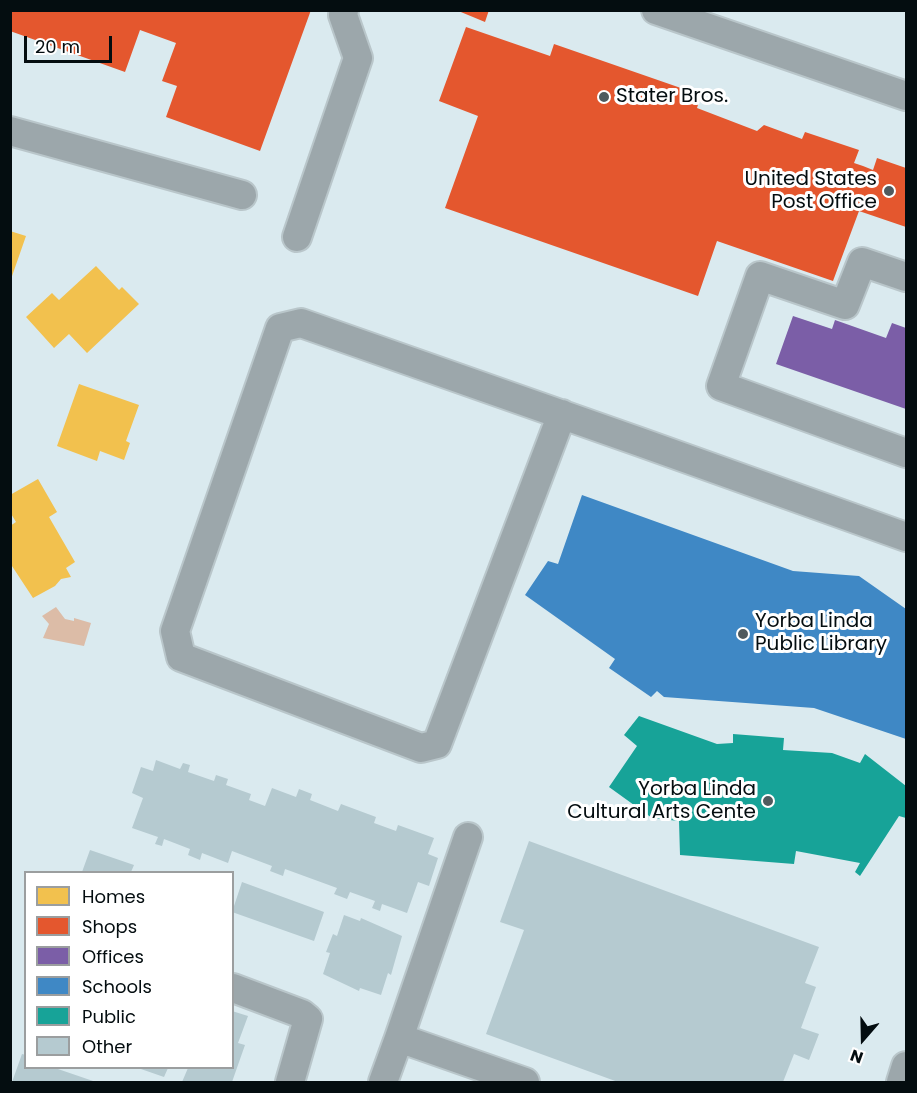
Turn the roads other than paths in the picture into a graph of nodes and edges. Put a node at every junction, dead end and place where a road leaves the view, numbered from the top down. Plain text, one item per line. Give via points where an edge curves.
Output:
1 (344, 10) edge
2 (656, 10) edge
3 (906, 96) edge
4 (10, 131) edge
5 (242, 195) dead end
6 (297, 237) dead end
7 (906, 277) edge
8 (562, 414) junction
9 (906, 453) edge
10 (906, 537) edge
11 (468, 837) dead end
12 (234, 988) edge
13 (399, 1038) junction
14 (906, 1066) edge
15 (489, 1076) edge
16 (290, 1083) edge
17 (383, 1083) edge
18 (525, 1083) edge
19 (901, 1083) edge

1 - 6 street via 358,58
2 - 3 street
4 - 5 street
7 - 9 street via 862,262 845,305 760,276 720,386
8 - 8 street via 301,323 280,328 175,631 181,657 421,748 437,744
8 - 10 street
11 - 13 street
12 - 16 street via 308,1019
13 - 15 street
13 - 17 street
14 - 19 street
15 - 18 street

